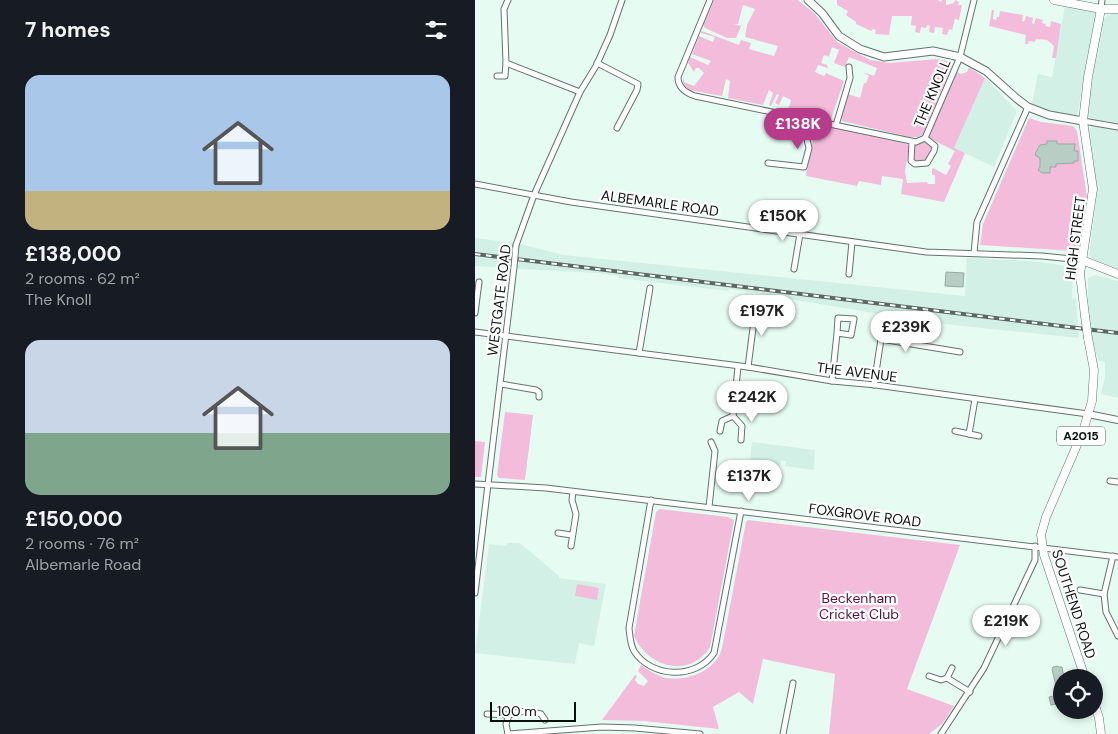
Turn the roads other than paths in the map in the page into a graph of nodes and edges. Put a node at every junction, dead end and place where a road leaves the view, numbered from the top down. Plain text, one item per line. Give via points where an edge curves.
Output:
1 (508, 0) edge
2 (622, 0) edge
3 (709, 0) edge
4 (807, 0) edge
5 (974, 0) edge
6 (1054, 0) edge
7 (1102, 0) edge
8 (1101, 9) junction
9 (1118, 9) edge
10 (960, 57) junction
11 (506, 63) junction
12 (597, 63) junction
13 (849, 67) dead end
14 (497, 76) dead end
15 (580, 92) junction
16 (1028, 107) junction
17 (807, 118) junction
18 (1083, 121) junction
19 (836, 124) junction
20 (1118, 127) edge
21 (617, 128) dead end
22 (925, 138) junction
23 (913, 142) junction
24 (768, 163) dead end
25 (475, 184) edge
26 (534, 195) junction
27 (800, 234) junction
28 (853, 242) junction
29 (974, 253) junction
30 (1082, 260) junction
31 (794, 269) dead end
32 (849, 274) dead end
33 (1118, 274) edge
34 (479, 282) dead end
35 (649, 288) dead end
36 (757, 305) dead end
37 (475, 313) edge
38 (475, 332) edge
39 (837, 333) dead end
40 (506, 336) junction
41 (1087, 338) joint
42 (959, 352) dead end
43 (639, 353) junction
44 (738, 367) junction
45 (748, 367) junction
46 (832, 381) junction
47 (501, 384) junction
48 (874, 385) junction
49 (539, 397) dead end
50 (975, 399) junction
51 (1088, 414) junction
52 (733, 416) junction
53 (1118, 420) edge
54 (720, 431) dead end
55 (955, 431) dead end
56 (969, 434) junction
57 (979, 436) dead end
58 (741, 440) dead end
59 (711, 442) dead end
60 (1110, 481) dead end
61 (1118, 482) edge
62 (475, 484) edge
63 (489, 484) junction
64 (573, 492) junction
65 (651, 500) junction
66 (709, 507) junction
67 (741, 511) junction
68 (558, 533) dead end
69 (572, 535) junction
70 (571, 546) dead end
71 (1038, 547) junction
72 (1115, 556) edge
73 (476, 576) edge
74 (1080, 590) dead end
75 (475, 593) edge
76 (1104, 594) junction
77 (1118, 636) edge
78 (951, 668) dead end
79 (1082, 669) edge
80 (929, 676) dead end
81 (947, 678) junction
82 (793, 683) dead end
83 (970, 692) junction
84 (487, 714) dead end
85 (509, 715) junction
86 (1099, 719) edge
87 (545, 720) dead end
88 (508, 734) edge
89 (701, 734) edge
90 (783, 734) edge
91 (941, 734) edge
92 (1101, 734) edge

1 - 11 street via 504,9
2 - 12 street, WESTGATE ROAD
3 - 17 street, THE KNOLL via 679,77 683,90 695,96
4 - 10 main road via 842,38 873,54 889,57 933,51
5 - 10 street, THE KNOLL
6 - 8 main road
7 - 8 street
8 - 9 main road
8 - 18 main road, HIGH STREET / A2015
10 - 16 main road via 981,67
10 - 22 street, THE KNOLL
11 - 14 street via 505,76
11 - 15 street
12 - 15 street, WESTGATE ROAD
12 - 21 street via 638,84
13 - 19 street via 850,76
15 - 26 street, WESTGATE ROAD
16 - 18 main road via 1049,115
16 - 29 street via 977,222
17 - 19 street, THE KNOLL
17 - 24 street via 805,131 809,148 804,167
18 - 20 street
18 - 30 main road, HIGH STREET / A2015 via 1093,193
19 - 23 street, THE KNOLL
22 - 23 street, THE KNOLL
22 - 23 street, THE KNOLL via 935,146 927,163 911,161
25 - 26 street, ALBEMARLE ROAD
26 - 27 street, ALBEMARLE ROAD
26 - 40 street, WESTGATE ROAD, bridge via 516,245
27 - 28 street, ALBEMARLE ROAD
27 - 31 street
28 - 29 street, ALBEMARLE ROAD via 926,252
28 - 32 street
29 - 30 street, ALBEMARLE ROAD
30 - 33 main road
30 - 41 main road, HIGH STREET / A2015, bridge via 1080,274
34 - 37 street
35 - 43 street
36 - 45 street
38 - 40 street, THE AVENUE
39 - 46 street
40 - 43 street, THE AVENUE
40 - 47 street, WESTGATE ROAD
41 - 51 main road, SOUTHEND ROAD / A2015 via 1095,380
42 - 48 street via 881,339
43 - 44 street, THE AVENUE
44 - 45 street, THE AVENUE
44 - 52 street
45 - 46 street, THE AVENUE
46 - 48 street, THE AVENUE
47 - 49 street via 536,390
47 - 63 street, WESTGATE ROAD
48 - 50 street, THE AVENUE
50 - 51 street, THE AVENUE
50 - 56 street
51 - 53 street
51 - 71 main road, SOUTHEND ROAD / A2015 via 1046,516
52 - 54 street via 722,421
52 - 58 street via 743,426
55 - 56 street
56 - 57 street
59 - 66 street via 715,451
60 - 61 street
62 - 63 street, FOXGROVE ROAD
63 - 64 street, FOXGROVE ROAD
63 - 73 street, WESTGATE ROAD
64 - 65 street, FOXGROVE ROAD
64 - 69 street via 576,514
65 - 66 street, FOXGROVE ROAD
65 - 67 street via 629,628 630,642 639,657 651,666 669,672 696,668 708,661 713,653
66 - 67 street, FOXGROVE ROAD
67 - 71 street, FOXGROVE ROAD
68 - 69 street
69 - 70 street
71 - 72 street, FOXGROVE ROAD
71 - 79 main road, SOUTHEND ROAD / A2015
71 - 83 street via 992,653
72 - 76 street
73 - 75 street, WESTGATE ROAD
74 - 76 street
76 - 77 street via 1106,612
78 - 81 street
80 - 81 street via 941,680
81 - 83 street
82 - 90 street
83 - 91 street
84 - 85 street
85 - 87 street via 530,711 541,714
85 - 88 street via 506,724
86 - 92 main road
88 - 89 street via 602,727

